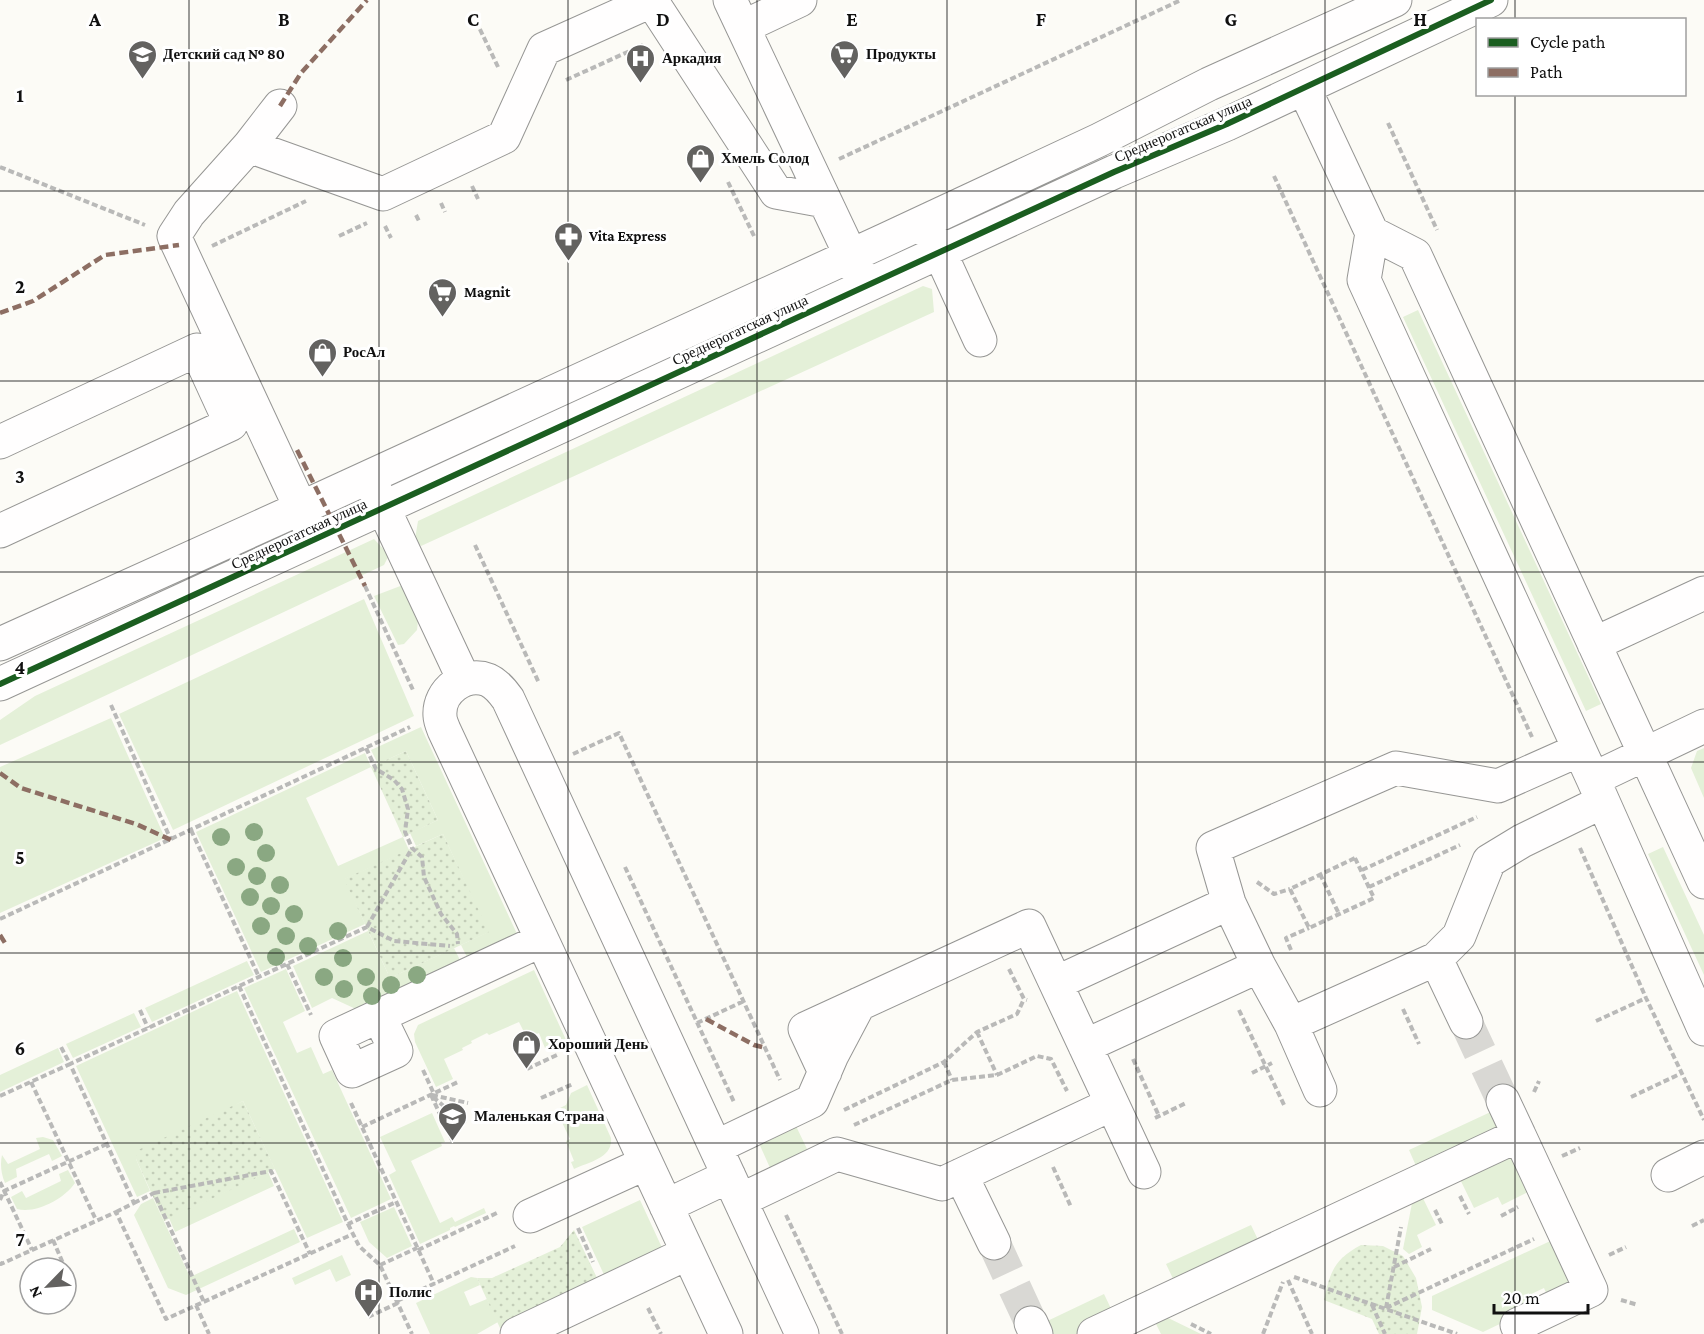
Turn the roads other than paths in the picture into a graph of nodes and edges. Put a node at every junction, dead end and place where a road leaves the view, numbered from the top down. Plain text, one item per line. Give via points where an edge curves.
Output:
1 (800, 0) edge
2 (1395, 0) edge
3 (1491, 0) edge
4 (636, 3) edge
5 (736, 14) edge
6 (1304, 88) junction
7 (280, 106) dead end
8 (249, 146) junction
9 (825, 201) junction
10 (925, 221) junction
11 (1372, 233) junction
12 (939, 252) junction
13 (851, 255) junction
14 (866, 286) junction
15 (980, 340) dead end
16 (0, 442) edge
17 (369, 477) junction
18 (301, 508) junction
19 (384, 508) junction
20 (0, 531) edge
21 (316, 540) junction
22 (1704, 593) edge
23 (0, 644) edge
24 (1594, 644) junction
25 (464, 680) junction
26 (0, 684) edge
27 (1704, 726) edge
28 (1579, 750) junction
29 (1645, 755) junction
30 (1597, 791) junction
31 (1704, 882) edge
32 (1229, 903) junction
33 (542, 940) junction
34 (1436, 958) junction
35 (1259, 966) junction
36 (1056, 983) junction
37 (859, 1004) junction
38 (1466, 1022) tunnel mouth
39 (1290, 1024) junction
40 (1704, 1029) edge
41 (326, 1031) dead end
42 (1085, 1046) junction
43 (825, 1072) junction
44 (1320, 1090) dead end
45 (1503, 1101) tunnel mouth
46 (1112, 1104) junction
47 (1519, 1135) junction
48 (1704, 1157) edge
49 (646, 1162) junction
50 (1144, 1172) dead end
51 (729, 1174) junction
52 (961, 1175) junction
53 (1668, 1175) dead end
54 (666, 1206) junction
55 (530, 1216) dead end
56 (994, 1243) tunnel mouth
57 (688, 1253) junction
58 (1512, 1331) edge
59 (517, 1334) edge
60 (726, 1334) edge
61 (802, 1334) edge
62 (1094, 1334) edge

1 - 5 street
2 - 10 street, Среднерогатская улица via 1209,84
3 - 6 street, Среднерогатская улица
4 - 8 street via 544,49 504,137 383,194
4 - 9 street via 776,192
5 - 9 street
6 - 11 street
6 - 12 street, Среднерогатская улица
7 - 8 street
8 - 18 street via 189,213 174,236
9 - 13 street
10 - 12 street
10 - 13 street, Среднерогатская улица
11 - 24 street via 1415,255
11 - 28 street via 1364,280
12 - 14 street, Среднерогатская улица
12 - 15 street
13 - 14 street
13 - 17 street, Среднерогатская улица
14 - 19 street, Среднерогатская улица
16 - 20 street via 197,350 231,424
17 - 18 street, Среднерогатская улица
17 - 19 street
18 - 21 street
18 - 23 street, Среднерогатская улица
19 - 21 street, Среднерогатская улица
19 - 25 street
21 - 26 street, Среднерогатская улица
22 - 24 street
24 - 29 street
25 - 33 street via 453,686 441,704 444,730
25 - 51 street via 488,680 508,699
27 - 29 street
28 - 30 street
28 - 32 street via 1498,786 1396,768 1237,835 1213,848
29 - 30 street
29 - 31 street
30 - 34 street via 1568,819 1489,861 1459,936
30 - 40 street
32 - 35 street
32 - 36 street
33 - 41 street via 379,1016
33 - 49 street
34 - 38 street
34 - 39 street
35 - 39 street
35 - 42 street
36 - 37 street via 1029,926
36 - 42 street
37 - 43 street
37 - 43 street via 805,1029
39 - 44 street
42 - 46 street
43 - 51 street via 812,1101 748,1132
45 - 47 street
46 - 50 street
46 - 52 street
47 - 58 street via 1591,1290
47 - 62 street
48 - 53 street
49 - 54 street
49 - 55 street
51 - 52 street via 773,1185 837,1154 942,1184
51 - 54 street
51 - 61 street
52 - 56 street
54 - 57 street
57 - 59 street
57 - 60 street

